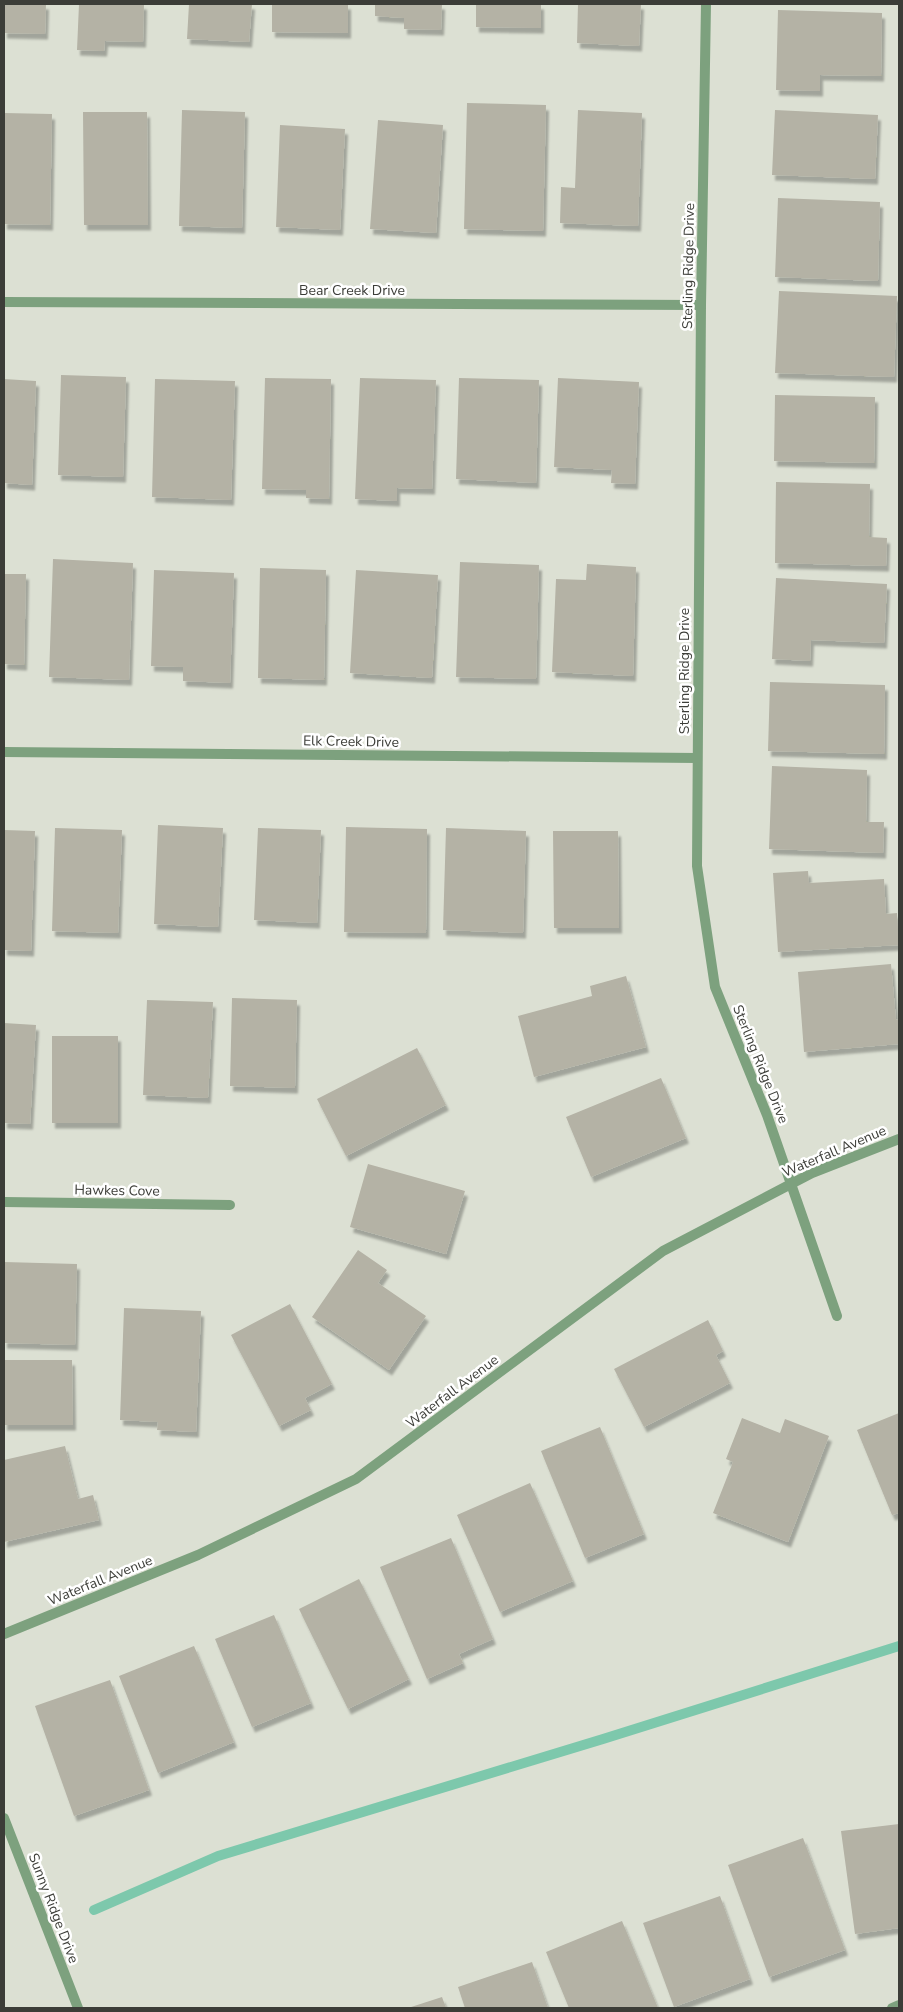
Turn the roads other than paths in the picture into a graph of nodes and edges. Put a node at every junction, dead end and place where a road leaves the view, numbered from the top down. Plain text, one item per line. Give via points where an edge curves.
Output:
1 (706, 4) edge
2 (4, 302) edge
3 (701, 305) junction
4 (4, 752) edge
5 (698, 758) junction
6 (899, 1139) edge
7 (792, 1183) junction
8 (4, 1202) edge
9 (230, 1205) dead end
10 (837, 1316) dead end
11 (4, 1634) edge
12 (4, 1818) edge
13 (899, 2006) edge
14 (78, 2008) edge
15 (892, 2008) edge

1 - 3 street, Sterling Ridge Drive
2 - 3 street, Bear Creek Drive
3 - 5 street, Sterling Ridge Drive
4 - 5 street, Elk Creek Drive
5 - 7 street, Sterling Ridge Drive via 697,866 715,987
6 - 7 street, Waterfall Avenue
7 - 10 street, Sterling Ridge Drive
7 - 11 street, Waterfall Avenue via 664,1250 356,1479 198,1555
8 - 9 street, Hawkes Cove
12 - 14 street, Sunny Ridge Drive
13 - 15 street

